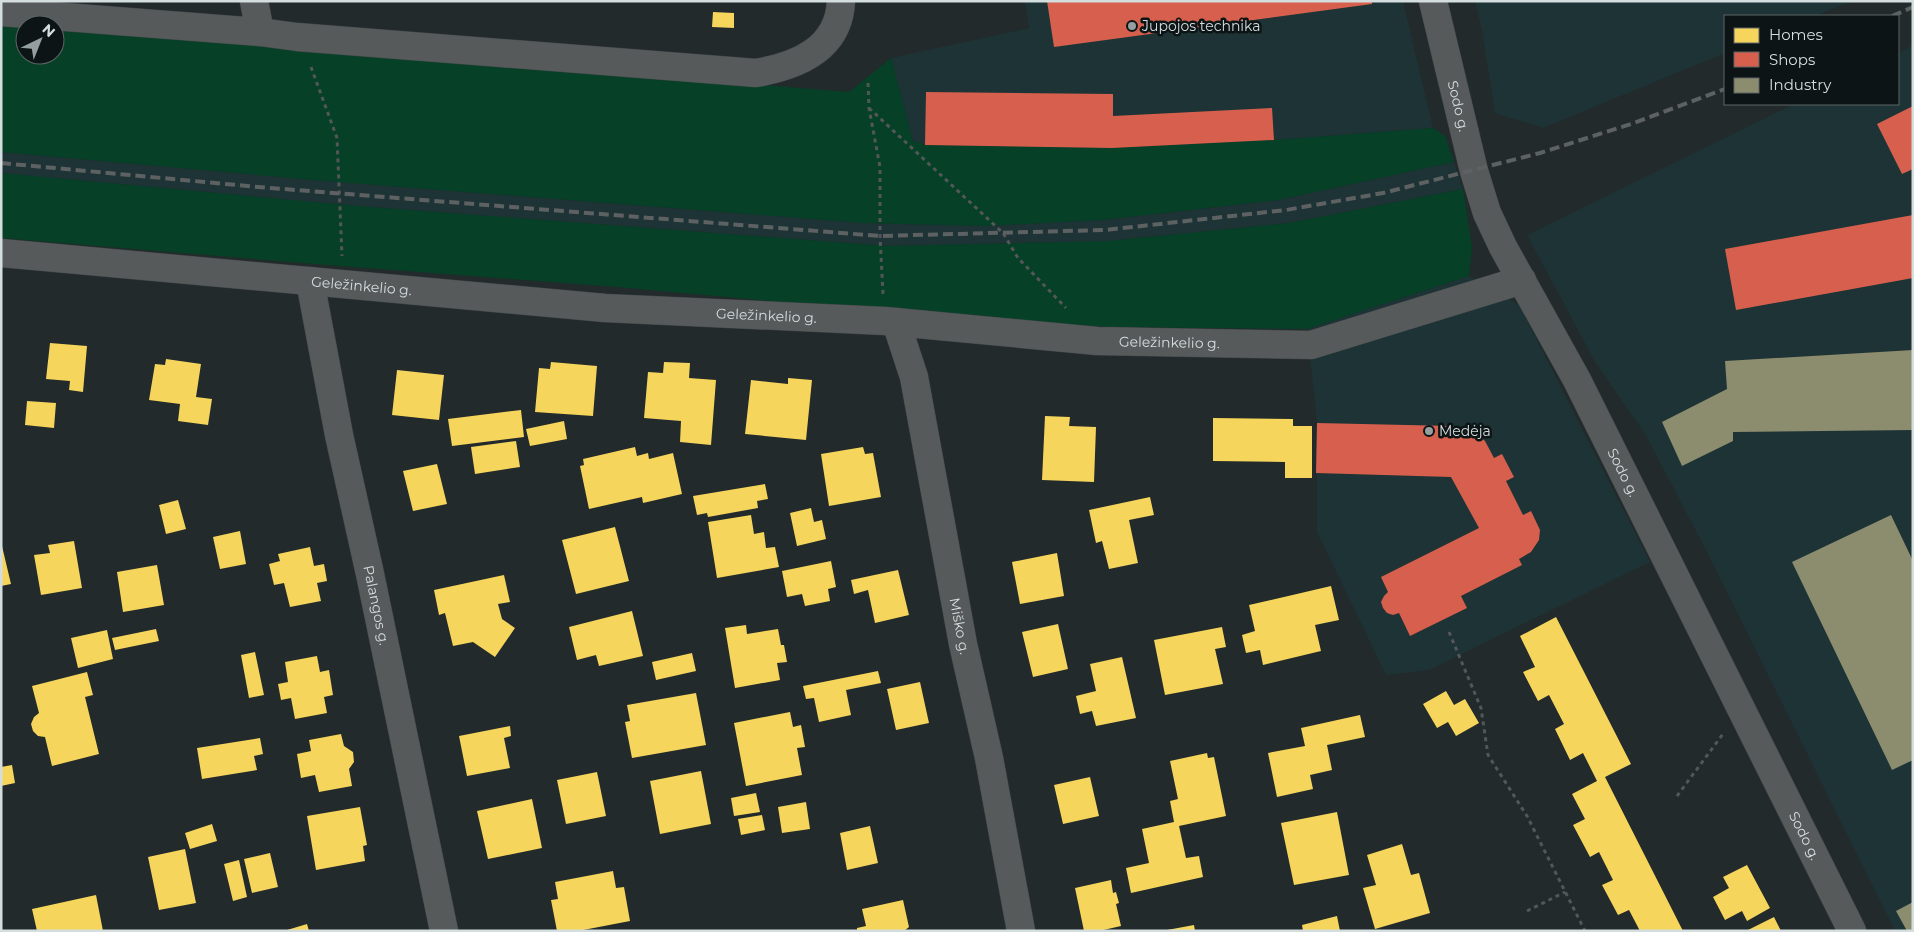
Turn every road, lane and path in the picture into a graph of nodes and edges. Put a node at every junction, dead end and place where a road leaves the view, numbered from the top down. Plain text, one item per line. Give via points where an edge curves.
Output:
1 (254, 1) edge
2 (841, 1) edge
3 (1433, 1) edge
4 (1, 12) edge
5 (260, 32) junction
6 (297, 37) junction
7 (868, 83) dead end
8 (869, 108) junction
9 (1, 253) edge
10 (1522, 280) junction
11 (310, 281) junction
12 (343, 284) junction
13 (890, 321) junction
14 (1097, 341) junction
15 (1449, 632) dead end
16 (1741, 710) junction
17 (1677, 796) dead end
18 (1565, 892) junction
19 (1527, 910) dead end
20 (444, 931) edge
21 (1020, 931) edge
22 (1585, 931) edge
23 (1852, 931) edge

1 - 5 street
2 - 6 street via 836,28 822,45 800,61 781,69 756,73
3 - 10 street, Sodo g. via 1487,213
4 - 5 street
5 - 6 street
6 - 12 path via 337,138
7 - 8 path
8 - 13 path via 880,167 880,236
8 - 14 path via 1003,233 1018,258
9 - 11 street, Geležinkelio g.
10 - 14 street, Geležinkelio g. via 1311,345
10 - 16 street, Sodo g. via 1577,380
11 - 12 street, Geležinkelio g.
11 - 20 street, Palangos g. via 339,435
12 - 13 street, Geležinkelio g. via 605,308
13 - 14 street, Geležinkelio g.
13 - 21 street, Miško g. via 914,377
15 - 18 path via 1481,708 1488,755 1527,816
16 - 17 path
16 - 23 street, Sodo g.
18 - 19 path
18 - 22 path

